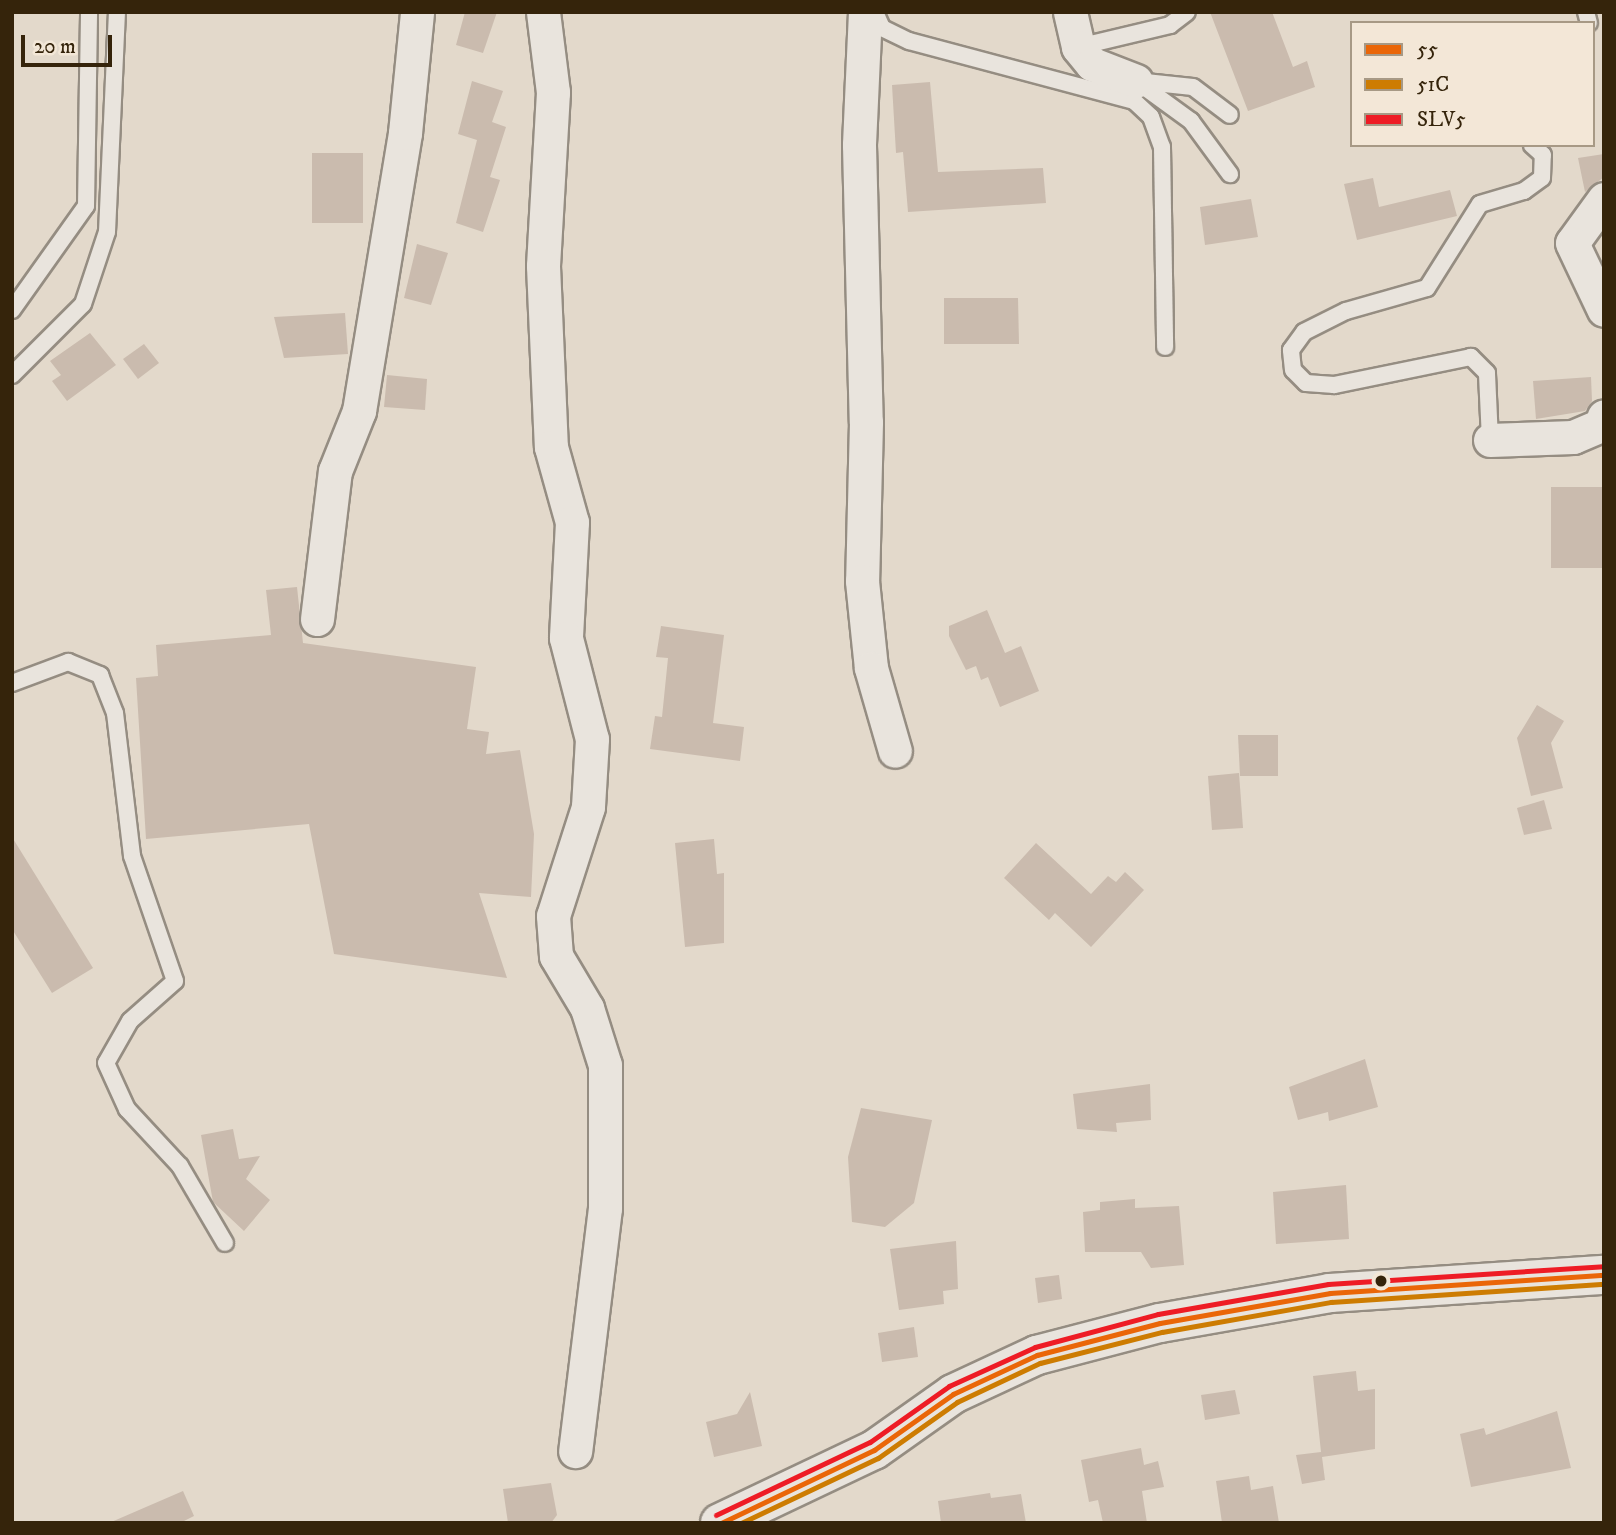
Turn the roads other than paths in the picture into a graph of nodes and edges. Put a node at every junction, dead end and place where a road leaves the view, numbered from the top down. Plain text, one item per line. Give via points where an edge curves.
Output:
1 (89, 12) edge
2 (117, 12) edge
3 (417, 12) edge
4 (543, 12) edge
5 (865, 12) edge
6 (875, 12) edge
7 (1070, 12) edge
8 (1187, 12) edge
9 (1077, 47) junction
10 (1136, 82) junction
11 (1230, 115) dead end
12 (1534, 147) edge
13 (1230, 174) dead end
14 (1604, 199) edge
15 (12, 310) edge
16 (1604, 310) edge
17 (1165, 346) dead end
18 (12, 375) edge
19 (1604, 416) edge
20 (1490, 440) joint
21 (317, 619) dead end
22 (12, 683) edge
23 (895, 751) dead end
24 (225, 1242) dead end
25 (1604, 1275) edge
26 (575, 1451) dead end
27 (720, 1523) edge

1 - 15 lane via 86,206
2 - 18 lane via 107,232 83,304
3 - 21 street via 405,133 359,411 335,471
4 - 26 street via 553,93 543,266 551,447 572,522 566,638 592,738 587,807 553,916 556,956 587,1008 605,1065 605,1208
5 - 23 street via 859,145 866,422 862,581 871,668
6 - 17 lane via 882,28 909,41 1133,102 1151,117 1162,147
7 - 9 street
8 - 9 lane via 1170,25
9 - 10 street via 1093,64
10 - 11 lane via 1193,87
10 - 13 lane via 1191,121
12 - 20 lane via 1543,155 1542,178 1524,191 1480,204 1427,288 1346,311 1304,332 1291,350 1293,370 1306,383 1334,386 1471,357 1487,373
14 - 16 street via 1572,243
19 - 20 street via 1601,425 1573,437
22 - 24 lane via 68,662 100,675 115,713 132,856 175,981 130,1021 106,1063 127,1109 180,1166
25 - 27 street via 1330,1293 1160,1323 1037,1355 953,1394 874,1450

